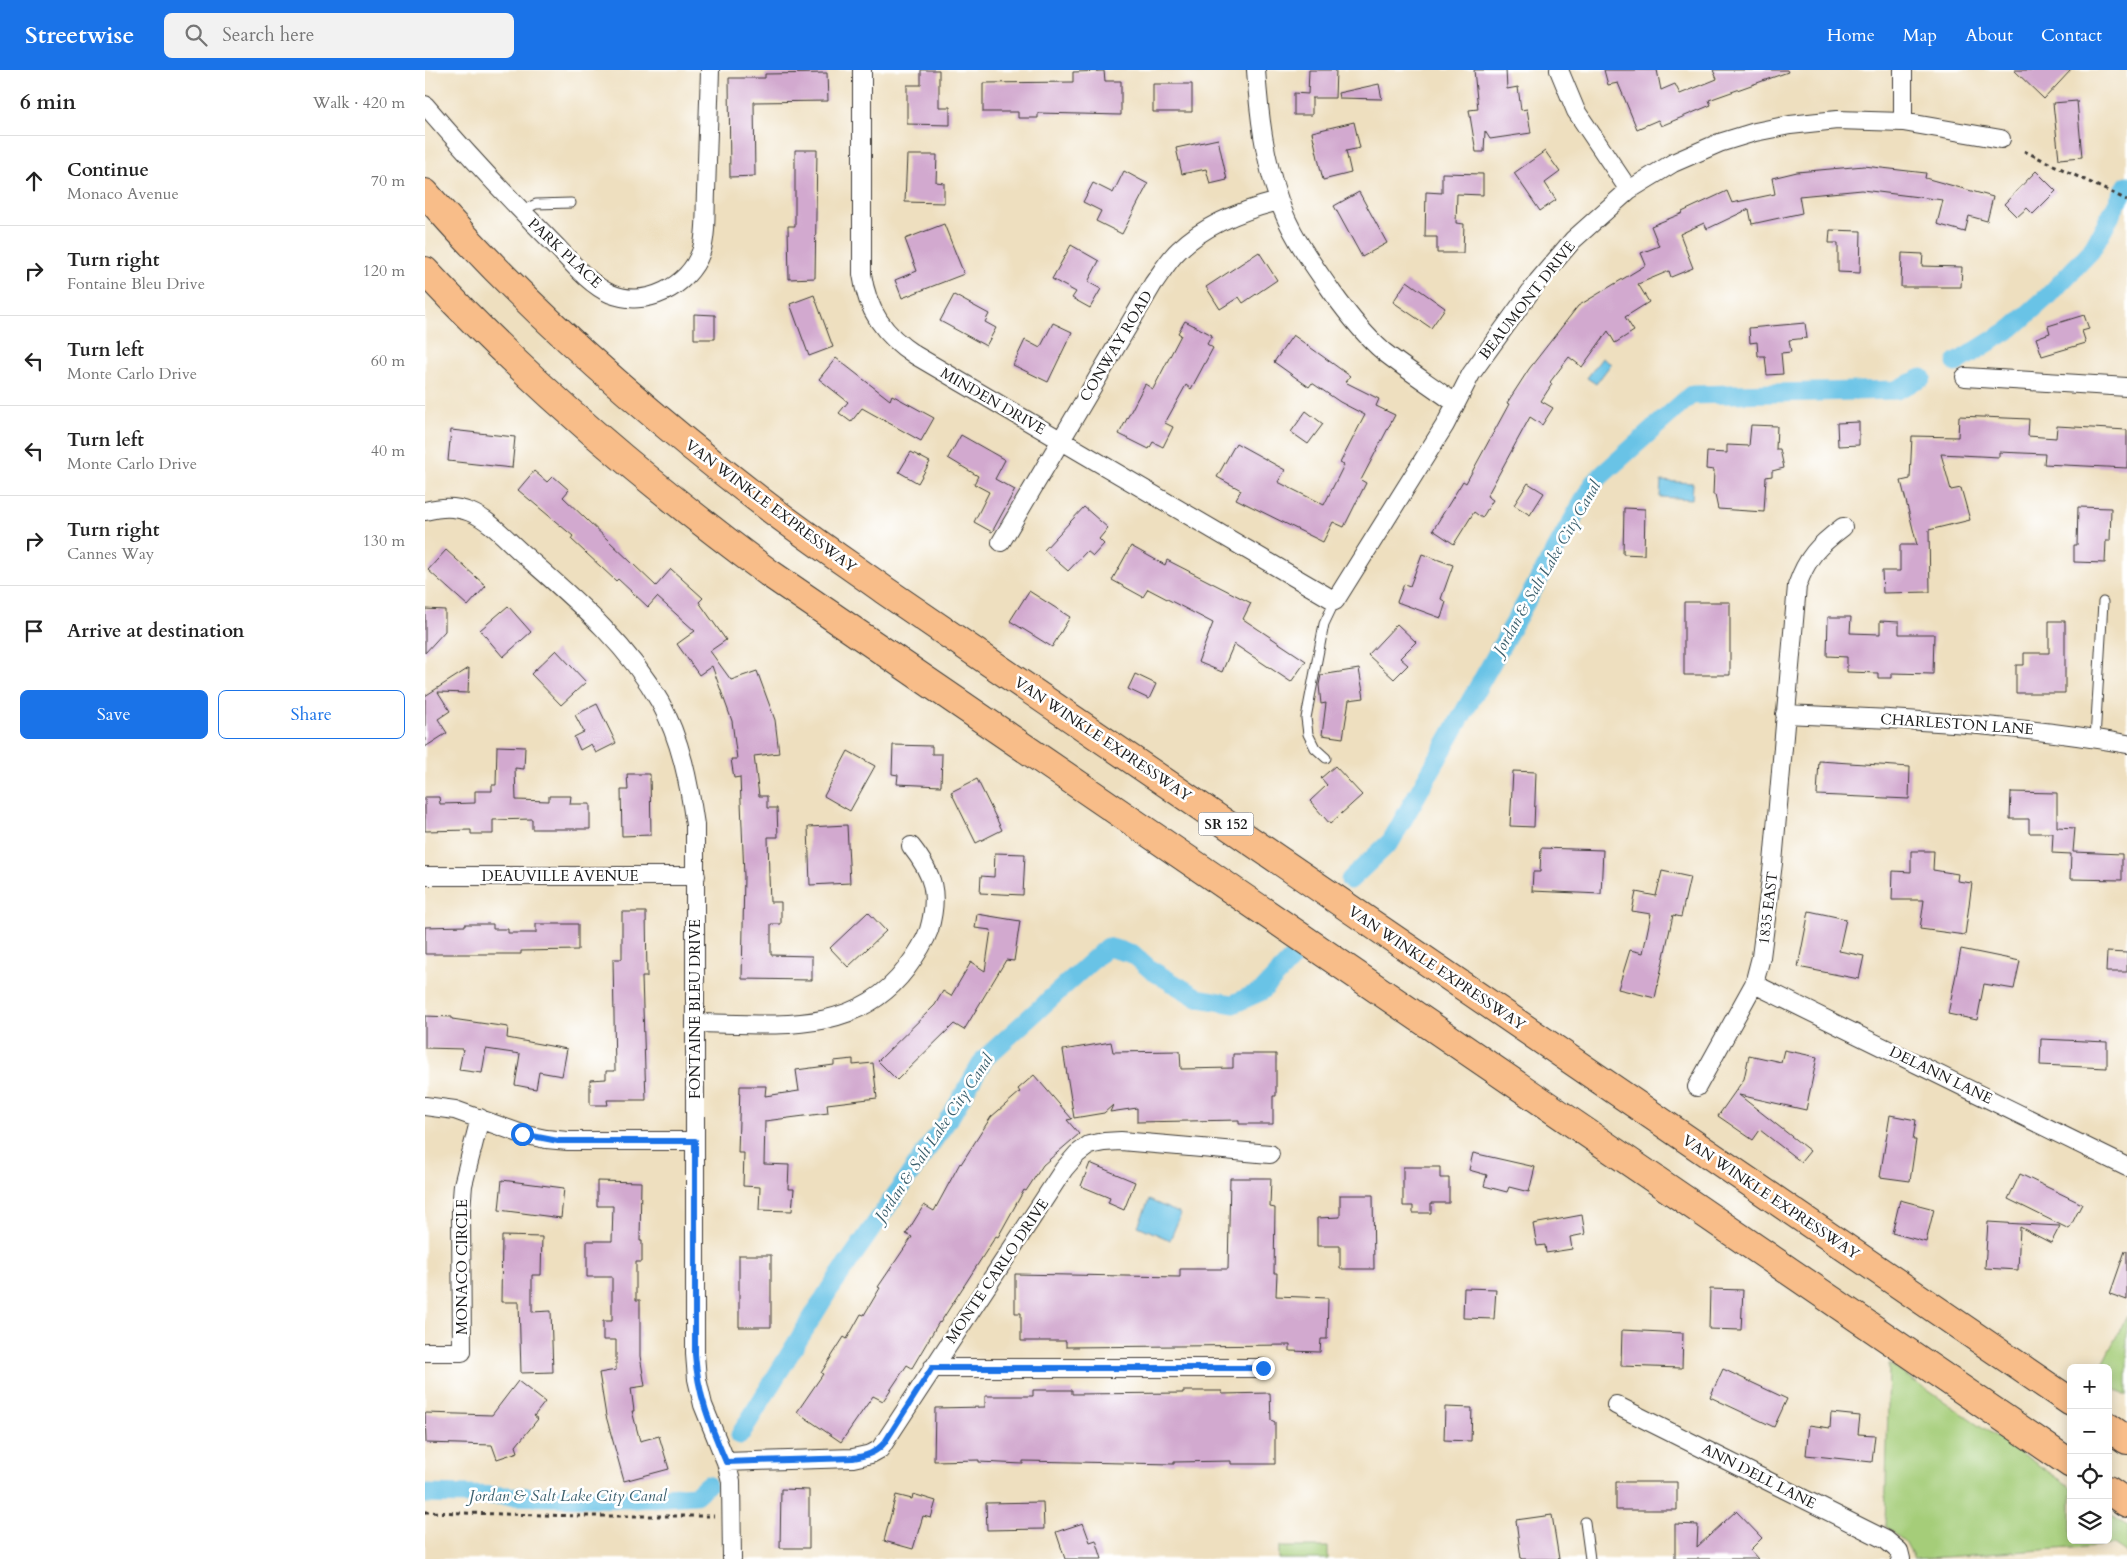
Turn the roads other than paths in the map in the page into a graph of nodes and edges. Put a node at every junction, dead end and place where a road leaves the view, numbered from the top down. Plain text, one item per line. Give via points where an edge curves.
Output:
1 (710, 70) edge
2 (862, 70) edge
3 (1256, 70) edge
4 (1559, 70) edge
5 (1903, 70) edge
6 (425, 105) edge
7 (1903, 122) junction
8 (2001, 139) dead end
9 (1629, 190) junction
10 (425, 193) edge
11 (1279, 201) junction
12 (571, 203) dead end
13 (521, 211) junction
14 (425, 271) edge
15 (1965, 376) dead end
16 (2127, 387) edge
17 (1455, 403) junction
18 (1061, 441) junction
19 (425, 511) edge
20 (1843, 527) dead end
21 (1001, 542) dead end
22 (1335, 601) junction
23 (2103, 602) dead end
24 (1785, 714) junction
25 (2095, 739) junction
26 (2127, 744) edge
27 (1326, 758) dead end
28 (911, 846) dead end
29 (425, 876) edge
30 (696, 876) junction
31 (1754, 984) junction
32 (696, 1024) junction
33 (1697, 1087) dead end
34 (425, 1106) edge
35 (480, 1118) junction
36 (695, 1141) junction
37 (1270, 1154) dead end
38 (2127, 1167) edge
39 (425, 1352) edge
40 (932, 1368) junction
41 (1263, 1368) dead end
42 (2067, 1399) edge
43 (1616, 1405) dead end
44 (2112, 1430) edge
45 (2127, 1440) edge
46 (2067, 1461) edge
47 (726, 1462) junction
48 (2112, 1493) edge
49 (2127, 1503) edge
50 (1585, 1522) dead end
51 (1900, 1555) edge
52 (732, 1559) edge
53 (1590, 1559) edge

1 - 13 street, PARK PLACE via 703,241 697,260 680,282 648,297 627,298 610,293 594,283
2 - 18 street, MINDEN DRIVE via 862,274 874,315 903,348
3 - 11 street via 1258,109
4 - 9 street via 1577,111
5 - 7 street
6 - 13 street, PARK PLACE
7 - 8 street, BEAUMONT DRIVE
7 - 9 street, BEAUMONT DRIVE via 1837,120 1790,124 1755,132 1673,163
9 - 17 street, BEAUMONT DRIVE via 1573,240 1538,281 1471,374
10 - 42 main road, VAN WINKLE EXPRESSWAY / SR 152 via 544,317 647,411 759,501
11 - 17 street via 1310,260 1349,314 1383,351
11 - 18 street, CONWAY ROAD via 1246,209 1208,229 1179,250 1153,284
12 - 13 lane via 536,204
14 - 46 main road via 517,364 597,436 713,531 769,572
15 - 16 street
17 - 22 street, BEAUMONT DRIVE via 1445,425
18 - 21 street, CONWAY ROAD
18 - 22 street, MINDEN DRIVE
19 - 30 street, FONTAINE BLEU DRIVE via 455,508 471,513 492,526 593,617 625,651 660,702 678,743 689,783 695,825
20 - 24 street, 1835 EAST via 1809,558 1797,586
22 - 27 lane via 1324,624 1306,718 1308,734 1315,748
23 - 25 lane
24 - 25 street, CHARLESTON LANE via 1964,723
24 - 31 street, 1835 EAST via 1770,897
25 - 26 street, CHARLESTON LANE
28 - 32 street via 925,864 933,884 934,911 927,937 896,983 854,1011 813,1023
29 - 30 street, DEAUVILLE AVENUE
30 - 32 street, FONTAINE BLEU DRIVE
31 - 33 street, 1835 EAST
31 - 38 street, DELANN LANE
32 - 36 street, FONTAINE BLEU DRIVE
34 - 35 street
35 - 36 street via 522,1134 552,1140
35 - 39 street, MONACO CIRCLE via 463,1186 461,1210 462,1352
36 - 47 street, FONTAINE BLEU DRIVE via 697,1379 703,1405
37 - 40 street, MONTE CARLO DRIVE via 1121,1141 1089,1145 1064,1169
40 - 41 street
40 - 47 street, MONTE CARLO DRIVE via 885,1442 871,1454 853,1458
43 - 51 street, ANN DELL LANE via 1886,1540
44 - 45 main road
47 - 52 street, FONTAINE BLEU DRIVE via 731,1481
48 - 49 main road
50 - 53 lane

